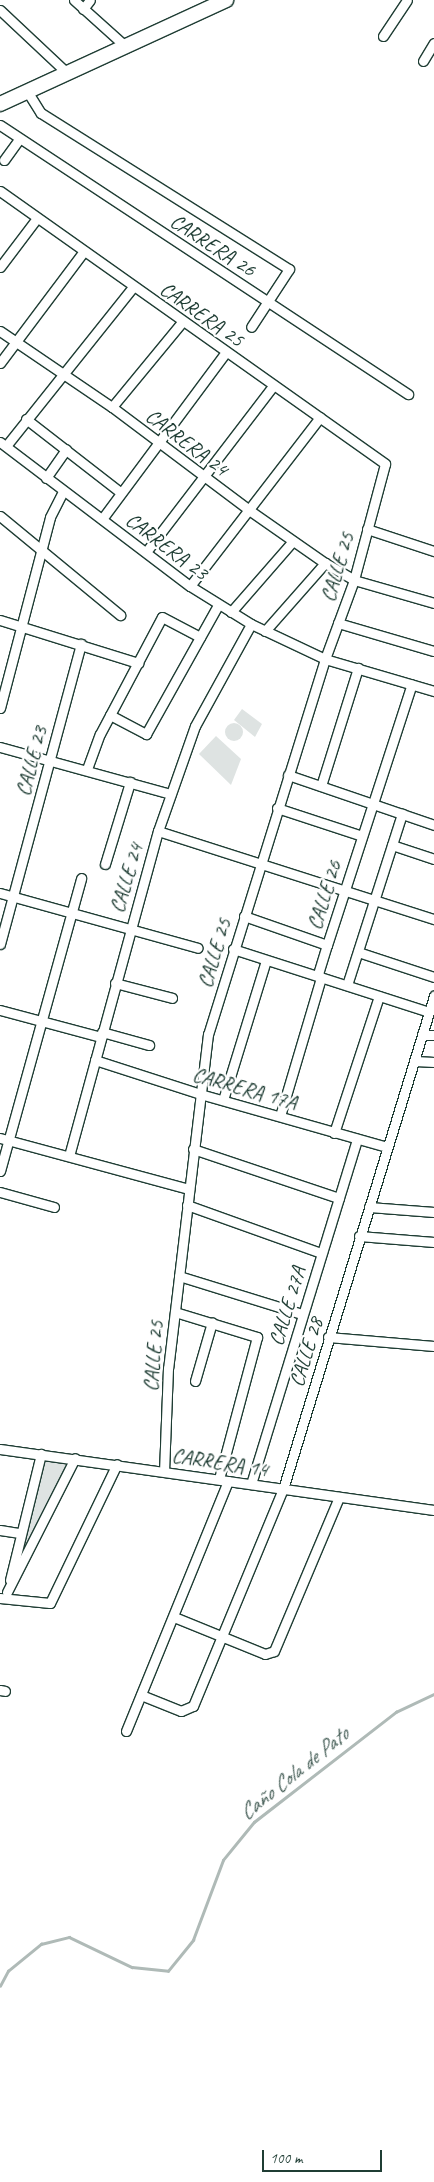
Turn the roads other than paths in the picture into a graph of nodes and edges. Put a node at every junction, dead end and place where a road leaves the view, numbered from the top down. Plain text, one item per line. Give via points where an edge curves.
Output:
1 (75, 0) edge
2 (90, 0) edge
3 (226, 0) edge
4 (407, 0) edge
5 (83, 9) junction
6 (0, 10) edge
7 (384, 36) dead end
8 (434, 44) edge
9 (125, 46) junction
10 (423, 61) dead end
11 (67, 73) junction
12 (27, 91) junction
13 (1, 101) edge
14 (0, 126) edge
15 (19, 139) junction
16 (4, 160) dead end
17 (0, 191) edge
18 (37, 218) junction
19 (84, 251) junction
20 (0, 267) edge
21 (133, 286) junction
22 (268, 302) junction
23 (182, 322) junction
24 (251, 327) dead end
25 (0, 331) edge
26 (15, 342) junction
27 (226, 352) junction
28 (0, 363) edge
29 (61, 374) junction
30 (273, 386) junction
31 (408, 394) dead end
32 (112, 407) junction
33 (320, 418) junction
34 (26, 420) junction
35 (158, 440) junction
36 (3, 444) edge
37 (68, 451) junction
38 (385, 464) joint
39 (204, 476) junction
40 (46, 478) junction
41 (63, 492) junction
42 (120, 492) junction
43 (248, 510) junction
44 (0, 516) edge
45 (102, 520) junction
46 (368, 529) junction
47 (293, 541) junction
48 (42, 550) junction
49 (434, 551) edge
50 (146, 552) junction
51 (325, 564) junction
52 (354, 580) junction
53 (190, 586) junction
54 (434, 603) edge
55 (218, 604) junction
56 (231, 612) junction
57 (120, 615) dead end
58 (0, 620) edge
59 (338, 623) junction
60 (250, 624) junction
61 (23, 627) junction
62 (265, 631) junction
63 (200, 637) junction
64 (80, 644) junction
65 (434, 651) edge
66 (324, 658) junction
67 (138, 663) junction
68 (358, 668) junction
69 (412, 684) junction
70 (434, 691) edge
71 (0, 708) edge
72 (110, 715) junction
73 (0, 747) edge
74 (49, 760) junction
75 (87, 769) junction
76 (288, 775) junction
77 (130, 782) junction
78 (321, 786) junction
79 (171, 794) junction
80 (373, 804) junction
81 (277, 808) junction
82 (402, 814) junction
83 (433, 822) edge
84 (158, 831) junction
85 (362, 836) junction
86 (392, 845) junction
87 (434, 859) edge
88 (260, 863) junction
89 (105, 864) dead end
90 (81, 878) dead end
91 (344, 890) junction
92 (0, 893) edge
93 (13, 896) junction
94 (375, 900) junction
95 (71, 912) junction
96 (244, 916) junction
97 (434, 919) edge
98 (129, 928) junction
99 (0, 944) edge
100 (326, 945) junction
101 (198, 948) dead end
102 (233, 949) junction
103 (358, 952) junction
104 (266, 960) junction
105 (434, 977) edge
106 (321, 978) junction
107 (115, 983) junction
108 (347, 985) junction
109 (379, 996) junction
110 (434, 996) edge
111 (172, 998) dead end
112 (0, 1010) edge
113 (429, 1012) junction
114 (41, 1021) junction
115 (101, 1034) junction
116 (422, 1035) junction
117 (434, 1035) edge
118 (149, 1044) dead end
119 (95, 1060) junction
120 (415, 1061) junction
121 (434, 1062) edge
122 (200, 1094) junction
123 (223, 1100) junction
124 (280, 1116) junction
125 (334, 1132) junction
126 (0, 1138) edge
127 (357, 1139) junction
128 (10, 1141) junction
129 (387, 1147) junction
130 (193, 1149) junction
131 (69, 1156) junction
132 (0, 1172) edge
133 (189, 1188) junction
134 (0, 1192) edge
135 (339, 1198) junction
136 (187, 1205) junction
137 (54, 1207) dead end
138 (369, 1207) junction
139 (434, 1212) edge
140 (360, 1236) junction
141 (434, 1242) edge
142 (321, 1252) junction
143 (179, 1276) junction
144 (175, 1312) junction
145 (302, 1314) junction
146 (212, 1322) junction
147 (328, 1337) junction
148 (434, 1346) edge
149 (194, 1381) dead end
150 (0, 1448) edge
151 (42, 1454) junction
152 (76, 1458) junction
153 (118, 1464) junction
154 (164, 1471) junction
155 (224, 1480) junction
156 (251, 1484) junction
157 (283, 1489) junction
158 (339, 1497) junction
159 (434, 1510) edge
160 (0, 1530) edge
161 (20, 1533) junction
162 (4, 1596) edge
163 (174, 1617) junction
164 (222, 1635) junction
165 (141, 1695) junction
166 (126, 1731) dead end

1 - 5 street
2 - 5 street
3 - 9 main road
4 - 7 street
5 - 9 street
6 - 11 street
8 - 10 street
9 - 11 main road
11 - 12 main road
12 - 13 main road
12 - 22 street via 41,113 289,269
14 - 15 street, CARRERA 26
15 - 16 street
15 - 22 street, CARRERA 26
17 - 18 street, CARRERA 25
18 - 19 street, CARRERA 25
18 - 20 street
19 - 21 street, CARRERA 25
19 - 26 street
21 - 23 street, CARRERA 25
21 - 29 street
22 - 24 street
22 - 31 street, CARRERA 26
23 - 27 street, CARRERA 25
23 - 32 street
25 - 26 street, CARRERA 24
26 - 28 street
26 - 29 street, CARRERA 24
27 - 30 street, CARRERA 25
27 - 35 street
29 - 32 street, CARRERA 24
29 - 34 street
30 - 33 street, CARRERA 25
30 - 39 street
32 - 35 street, CARRERA 24
33 - 38 street, CARRERA 25
33 - 43 street
34 - 36 street
34 - 37 street
35 - 39 street, CARRERA 24
35 - 42 street
36 - 40 street, CARRERA 23
37 - 40 street
37 - 42 street
38 - 46 street, CALLE 25
39 - 43 street, CARRERA 24
39 - 50 street
40 - 41 street, CARRERA 23
41 - 45 street, CARRERA 23
41 - 48 street via 53,507
42 - 45 street
43 - 47 street, CARRERA 24
43 - 53 street
44 - 48 street
45 - 50 street, CARRERA 23
46 - 49 street
46 - 52 street, CALLE 25
47 - 51 street, CARRERA 24
47 - 56 street
48 - 57 street
48 - 61 street
50 - 53 street, CARRERA 23
51 - 52 street, CARRERA 24
51 - 62 street
52 - 54 street, CARRERA 24
52 - 59 street, CALLE 25
53 - 55 street, CARRERA 23
55 - 56 street, CARRERA 23
55 - 63 street
56 - 60 street, CARRERA 23
58 - 61 street
59 - 65 street
59 - 66 street, CALLE 25
60 - 62 street, CARRERA 23
60 - 79 street, CALLE 24 via 195,726
61 - 64 street
61 - 71 street
62 - 66 street, CARRERA 23
63 - 67 street via 162,617
63 - 72 street via 146,734
64 - 67 street
64 - 74 street, CALLE 23
66 - 68 street
66 - 76 street, CALLE 25
67 - 72 street
68 - 69 street
68 - 78 street
69 - 70 street
69 - 80 street, CALLE 26
72 - 75 street
73 - 74 street
74 - 75 street
74 - 93 street, CALLE 23
75 - 77 street
76 - 78 street
76 - 81 street, CALLE 25
77 - 79 street
77 - 89 street
78 - 80 street
79 - 84 street, CALLE 24
80 - 82 street
80 - 85 street, CALLE 26
81 - 85 street
81 - 88 street, CALLE 25
82 - 83 street
82 - 86 street
84 - 88 street
84 - 98 street, CALLE 24
85 - 91 street, CALLE 26
86 - 87 street
86 - 94 street
88 - 91 street
88 - 96 street, CALLE 25
90 - 95 street
91 - 94 street
91 - 100 street, CALLE 26
92 - 93 street
93 - 95 street
93 - 99 street, CALLE 23
94 - 97 street
94 - 103 street
95 - 98 street
95 - 114 street
96 - 100 street
96 - 102 street, CALLE 25
98 - 101 street
98 - 107 street, CALLE 24
100 - 106 street, CALLE 26 via 318,974
102 - 104 street
102 - 122 street, CALLE 25 via 208,1034
103 - 105 street
103 - 108 street
104 - 106 street
104 - 123 street
106 - 108 street
106 - 124 street, CALLE 26
107 - 111 street
107 - 115 street, CALLE 24
108 - 109 street
109 - 113 street
109 - 125 street
110 - 113 street, CALLE 28
112 - 114 street
113 - 116 street, CALLE 28
114 - 115 street
114 - 128 street
115 - 118 street
115 - 119 street, CALLE 24
116 - 117 street
116 - 120 street, CALLE 28
119 - 122 street, CARRERA 17A
119 - 131 street, CALLE 24
120 - 121 street
120 - 129 street, CALLE 28
122 - 123 street, CARRERA 17A
122 - 130 street, CALLE 25
123 - 124 street, CARRERA 17A
124 - 125 street, CARRERA 17A
125 - 127 street, CARRERA 17A
126 - 128 street
127 - 129 street, CARRERA 17A
127 - 135 street, CALLE 27A
128 - 131 street
128 - 132 street
129 - 138 street, CALLE 28
130 - 133 street, CALLE 25
130 - 135 street
131 - 133 street
133 - 136 street, CALLE 25
134 - 137 street
135 - 142 street, CALLE 27A
136 - 142 street
136 - 143 street, CALLE 25
138 - 139 street
138 - 140 street, CALLE 28
140 - 141 street
140 - 147 street, CALLE 28
142 - 145 street, CALLE 27A
143 - 144 street, CALLE 25
143 - 145 street
144 - 146 street
144 - 154 street, CALLE 25 via 168,1368
145 - 156 street, CALLE 27A
146 - 149 street
146 - 155 street via 257,1337
147 - 148 street
147 - 157 street, CALLE 28
150 - 151 street, CARRERA 14
151 - 152 street, CARRERA 14
151 - 161 street
152 - 153 street, CARRERA 14
152 - 162 street
153 - 154 street, CARRERA 14
153 - 162 street via 50,1603
154 - 155 street, CARRERA 14
155 - 156 street, CARRERA 14
155 - 163 street
156 - 157 street, CARRERA 14
157 - 158 street, CARRERA 14
157 - 164 street, CALLE 28
158 - 159 street, CARRERA 14
158 - 164 street via 270,1653
160 - 161 street
161 - 162 street
163 - 164 street
163 - 165 street
164 - 165 street, CALLE 28 via 189,1710
165 - 166 street

